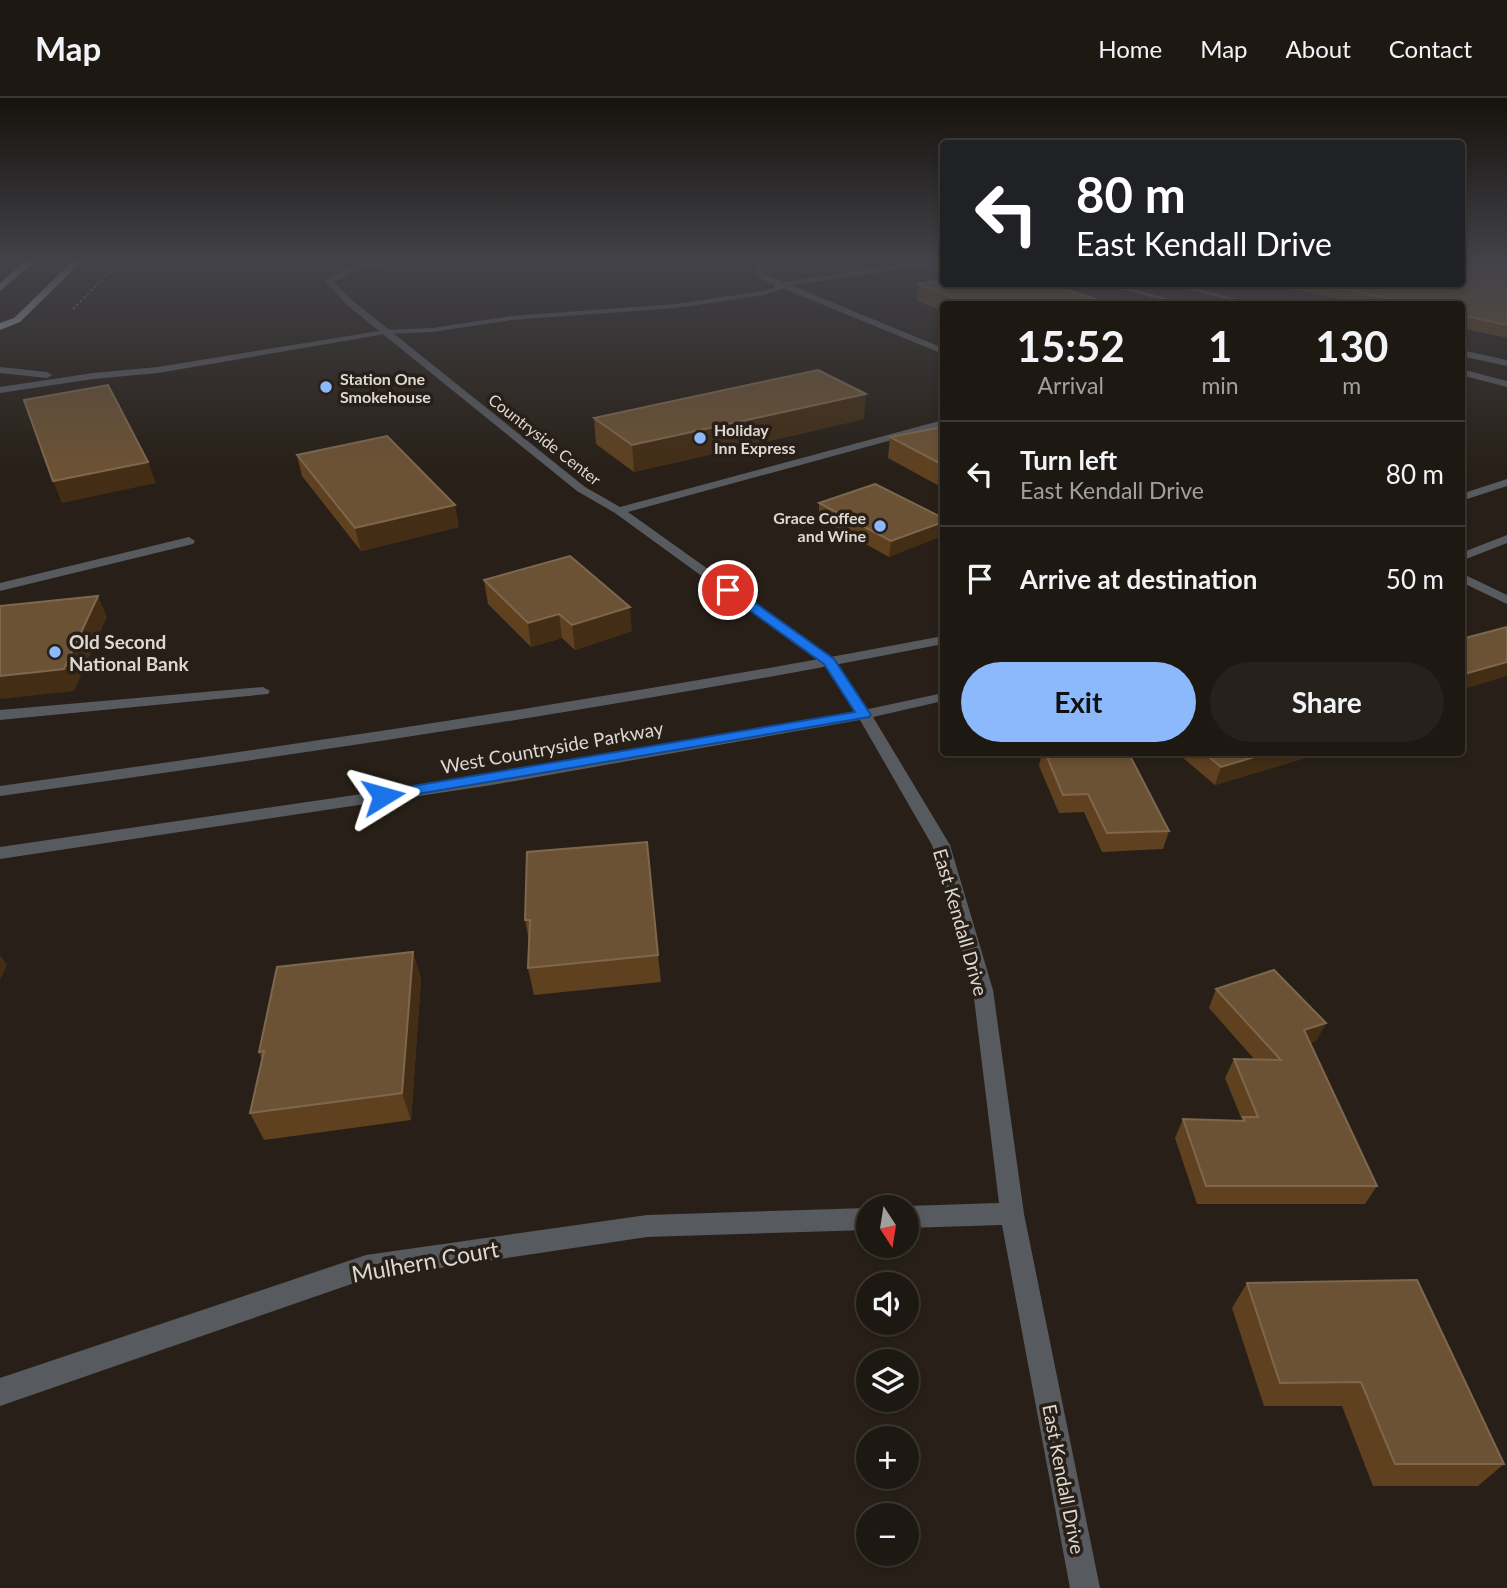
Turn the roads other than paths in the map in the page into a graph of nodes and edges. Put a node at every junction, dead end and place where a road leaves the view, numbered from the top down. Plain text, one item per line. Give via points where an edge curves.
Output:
1 (383, 330) edge
2 (394, 330) edge
3 (435, 330) edge
4 (893, 330) edge
5 (386, 332) junction
6 (940, 350) edge
7 (1465, 354) edge
8 (1507, 363) edge
9 (0, 370) edge
10 (1465, 373) edge
11 (93, 376) junction
12 (1507, 383) edge
13 (0, 390) edge
14 (940, 424) edge
15 (1507, 482) edge
16 (1465, 497) edge
17 (619, 512) junction
18 (1507, 539) edge
19 (189, 541) dead end
20 (1465, 555) edge
21 (1465, 579) edge
22 (0, 587) edge
23 (1507, 600) edge
24 (940, 641) edge
25 (829, 662) junction
26 (263, 691) dead end
27 (940, 698) edge
28 (0, 715) edge
29 (864, 715) junction
30 (0, 791) edge
31 (0, 853) edge
32 (1012, 1214) junction
33 (919, 1217) edge
34 (856, 1219) edge
35 (0, 1392) edge
36 (1085, 1588) edge

1 - 5 street, Countryside Center
2 - 5 street
3 - 5 street
4 - 6 street
5 - 11 street via 169,369
5 - 17 street, Countryside Center via 580,489
7 - 8 street
9 - 11 street
10 - 12 street
11 - 13 street
14 - 17 street
15 - 16 street
17 - 25 street, East Kendall Drive
18 - 20 street
19 - 22 street
21 - 23 street
24 - 25 street, West Countryside Parkway
25 - 29 street, East Kendall Drive
25 - 30 street, West Countryside Parkway via 386,737
26 - 28 street
27 - 29 street, West Countryside Parkway
29 - 31 street, West Countryside Parkway via 492,779
29 - 32 street, East Kendall Drive via 941,845 983,990
32 - 33 street
32 - 36 street, East Kendall Drive
34 - 35 street, Mulhern Court via 647,1226 366,1267

